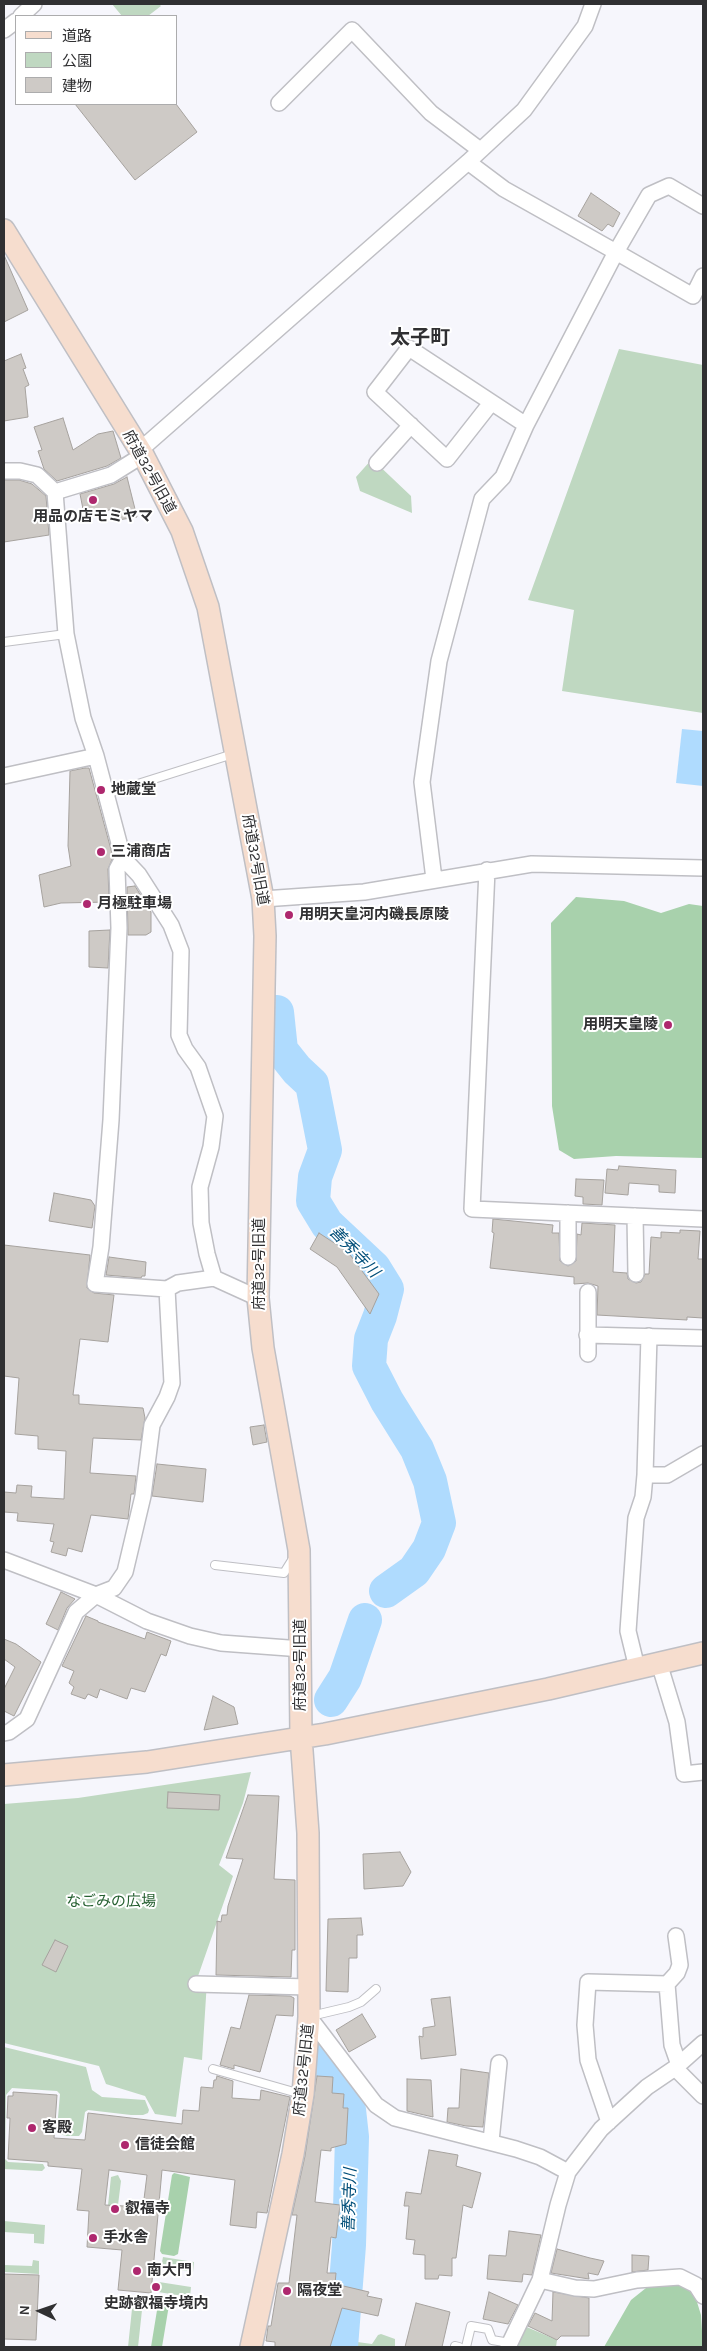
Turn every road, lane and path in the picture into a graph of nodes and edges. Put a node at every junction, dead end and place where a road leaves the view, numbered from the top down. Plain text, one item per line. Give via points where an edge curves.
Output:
1 (34, 4) edge
2 (594, 4) edge
3 (22, 15) edge
4 (15, 22) edge
5 (4, 30) edge
6 (279, 103) dead end
7 (480, 150) junction
8 (468, 162) junction
9 (703, 206) edge
10 (4, 230) edge
11 (616, 252) junction
12 (703, 276) edge
13 (491, 403) junction
14 (411, 425) junction
15 (526, 425) junction
16 (141, 453) junction
17 (377, 463) dead end
18 (4, 471) edge
19 (55, 492) junction
20 (66, 634) junction
21 (4, 642) edge
22 (236, 753) junction
23 (96, 756) junction
24 (4, 776) edge
25 (106, 794) junction
26 (123, 858) junction
27 (703, 868) edge
28 (486, 870) junction
29 (434, 879) junction
30 (263, 900) junction
31 (568, 1213) junction
32 (635, 1216) junction
33 (703, 1219) edge
34 (568, 1257) dead end
35 (636, 1274) dead end
36 (214, 1278) junction
37 (167, 1289) junction
38 (588, 1292) dead end
39 (258, 1298) junction
40 (587, 1335) junction
41 (649, 1336) junction
42 (703, 1338) edge
43 (588, 1354) dead end
44 (703, 1454) edge
45 (645, 1475) junction
46 (299, 1550) junction
47 (4, 1560) edge
48 (215, 1565) dead end
49 (96, 1595) junction
50 (302, 1649) junction
51 (703, 1653) edge
52 (659, 1663) junction
53 (637, 1668) junction
54 (4, 1733) edge
55 (301, 1737) junction
56 (703, 1772) edge
57 (4, 1774) edge
58 (676, 1936) dead end
59 (196, 1984) dead end
60 (667, 1984) junction
61 (308, 1988) junction
62 (376, 1989) dead end
63 (309, 2017) junction
64 (703, 2043) edge
65 (499, 2063) dead end
66 (677, 2067) junction
67 (214, 2069) dead end
68 (303, 2094) junction
69 (703, 2096) edge
70 (609, 2122) junction
71 (491, 2141) junction
72 (568, 2172) junction
73 (540, 2280) junction
74 (703, 2296) edge
75 (509, 2345) edge
76 (251, 2347) edge
77 (466, 2347) edge

1 - 3 street
2 - 7 street via 585,26 524,110
4 - 5 street
6 - 7 street via 352,30 431,113
7 - 8 street
8 - 11 street via 504,189
8 - 16 street
9 - 11 street via 669,186 649,195
10 - 16 street, 府道32号旧道
11 - 12 street via 693,296
11 - 15 street
13 - 14 street via 447,459
13 - 14 street via 409,348 375,392
13 - 15 street
14 - 17 street
15 - 29 street via 503,477 482,499 439,661 422,782
16 - 19 street via 111,475
16 - 22 street, 府道32号旧道 via 182,531 208,607
18 - 19 street via 37,475
19 - 20 street
20 - 21 lane
20 - 23 street via 83,718
22 - 25 lane
22 - 30 street, 府道32号旧道
23 - 24 street
23 - 25 street
25 - 26 street
26 - 36 street via 139,875 171,926 181,952 179,1035 198,1067 215,1116 211,1148 200,1187 201,1223
26 - 37 street via 117,869 119,928 112,1120 96,1284
27 - 28 street via 532,864
28 - 29 street
28 - 31 street via 472,1208
29 - 30 street via 364,892
30 - 39 street, 府道32号旧道
31 - 32 street
31 - 34 street
32 - 33 street
32 - 35 street
36 - 37 street via 178,1283
36 - 39 street
37 - 49 street via 172,1383 152,1425 142,1496 125,1572 114,1588
38 - 40 street
39 - 46 street, 府道32号旧道 via 263,1348
40 - 41 street
40 - 43 street
41 - 42 street
41 - 45 street
44 - 45 street via 667,1475
45 - 53 street via 643,1497 636,1518 628,1632
46 - 48 lane via 284,1573
46 - 50 street, 府道32号旧道
47 - 49 street
49 - 50 street via 147,1621 190,1636
49 - 54 street via 76,1612 27,1720
50 - 55 street, 府道32号旧道
51 - 52 street
52 - 53 street
52 - 56 street via 677,1722 684,1774
53 - 55 street via 538,1691
55 - 57 street via 147,1762
55 - 61 street, 府道32号旧道 via 308,1832
58 - 60 street via 680,1965
59 - 61 street
60 - 66 street
60 - 70 street via 588,1982 585,2025 588,2060
61 - 63 street, 府道32号旧道
62 - 63 lane via 361,2002
63 - 68 street, 府道32号旧道
63 - 71 street via 376,2105 395,2118
64 - 66 street
65 - 71 street
66 - 69 street
66 - 70 street via 647,2086
67 - 68 lane
68 - 76 street, 府道32号旧道 via 284,2200
70 - 72 street
71 - 72 street via 540,2156
72 - 73 street
73 - 74 street via 594,2289 637,2280 680,2277 696,2285
73 - 75 street
75 - 77 lane via 492,2340 488,2329 471,2326

